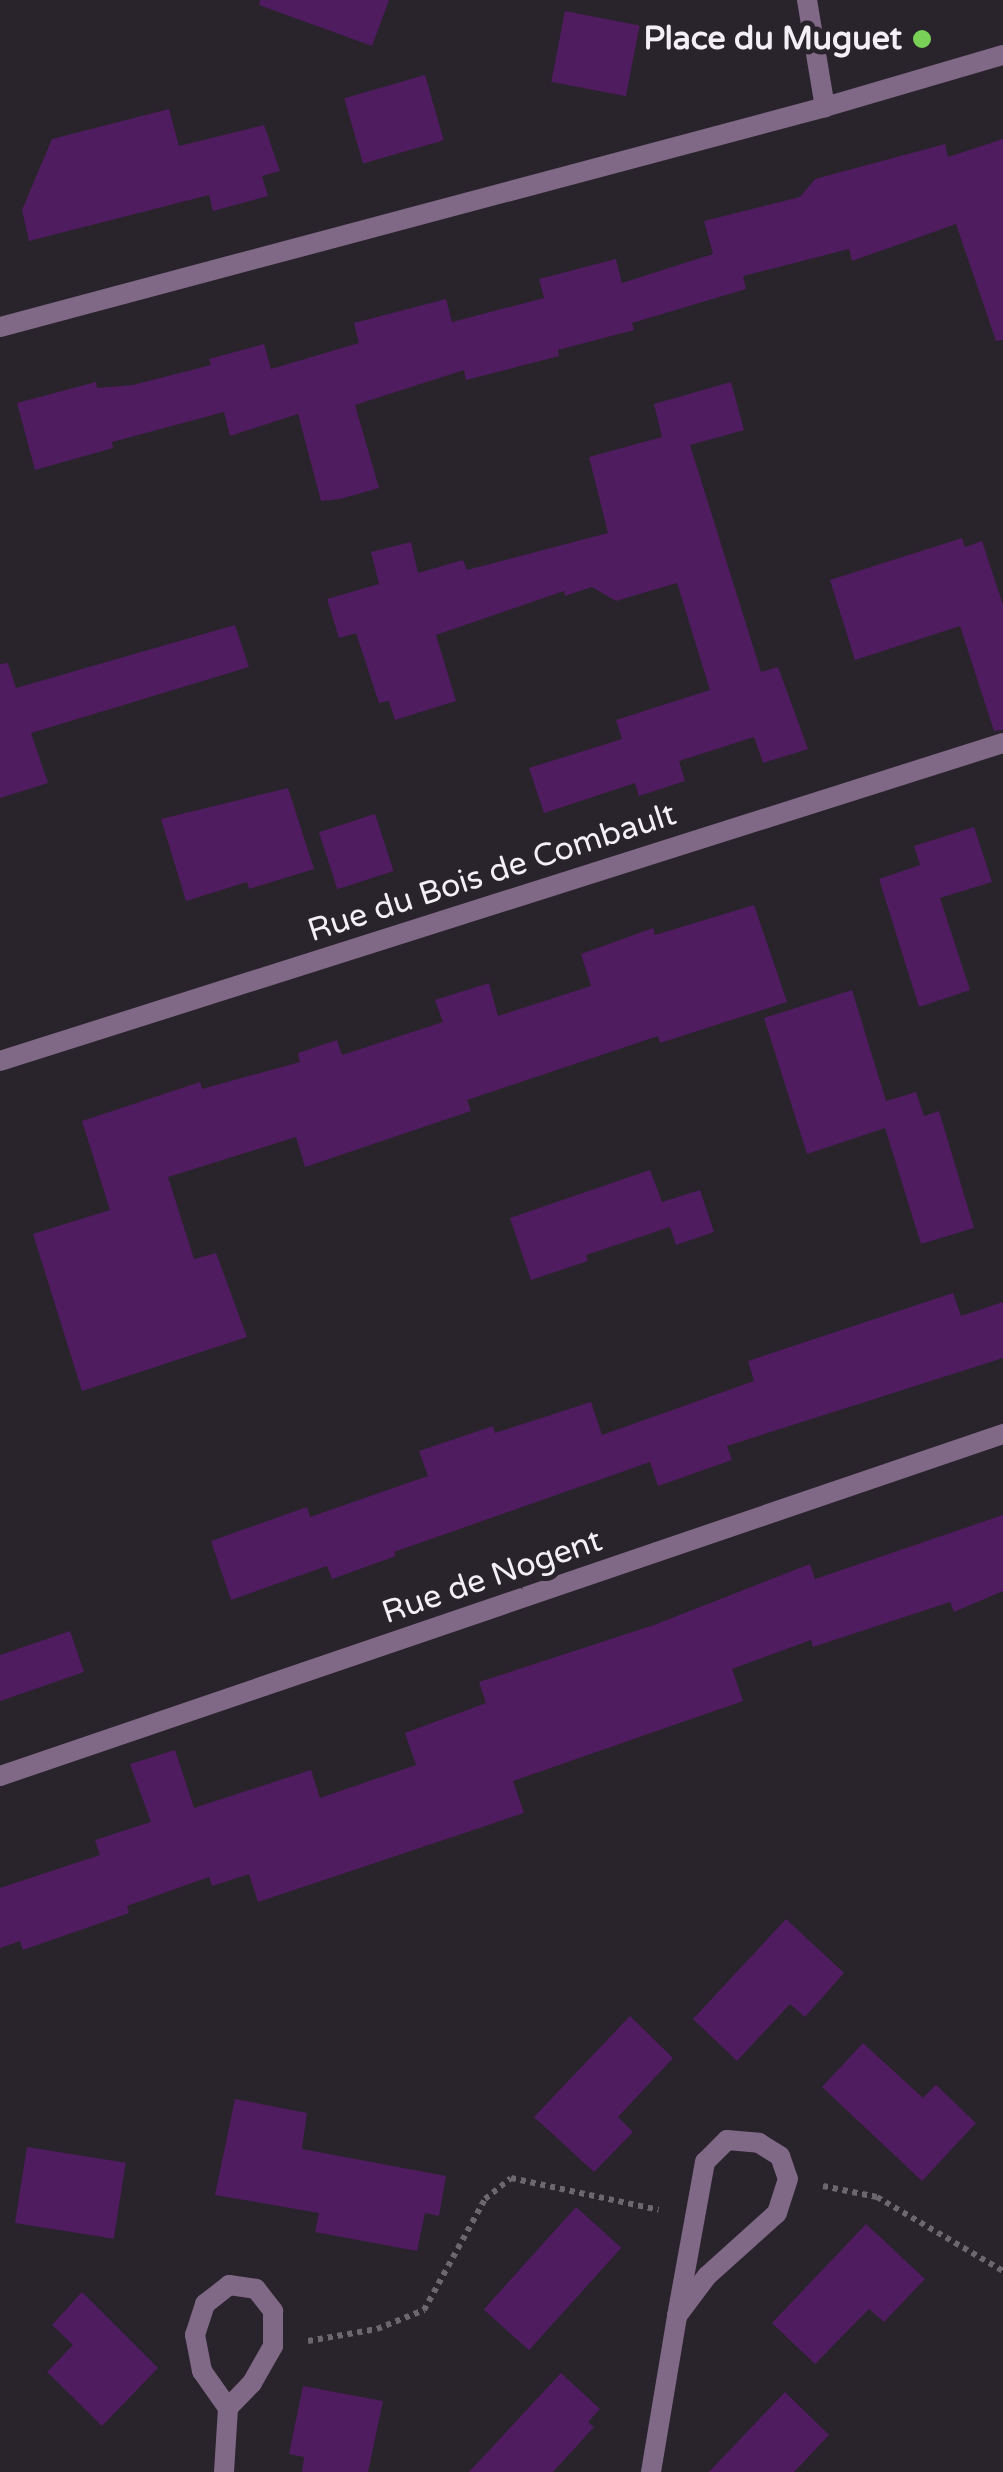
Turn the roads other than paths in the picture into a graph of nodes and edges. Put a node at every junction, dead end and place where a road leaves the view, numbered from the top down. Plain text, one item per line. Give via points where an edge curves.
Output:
1 (807, 0) edge
2 (1003, 54) edge
3 (825, 108) junction
4 (0, 327) edge
5 (1003, 743) edge
6 (0, 1061) edge
7 (1003, 1434) edge
8 (0, 1776) edge
9 (676, 2316) junction
10 (228, 2408) junction
11 (224, 2472) edge
12 (651, 2472) edge

1 - 3 street
2 - 3 street
3 - 4 street
5 - 6 street, Rue du Bois de Combault
7 - 8 street, Rue de Nogent
9 - 9 street via 707,2276 777,2213 788,2178 780,2156 759,2144 727,2140 704,2162
9 - 12 street
10 - 10 street via 273,2346 273,2311 256,2289 229,2285 205,2304 194,2335 202,2371
10 - 11 street

